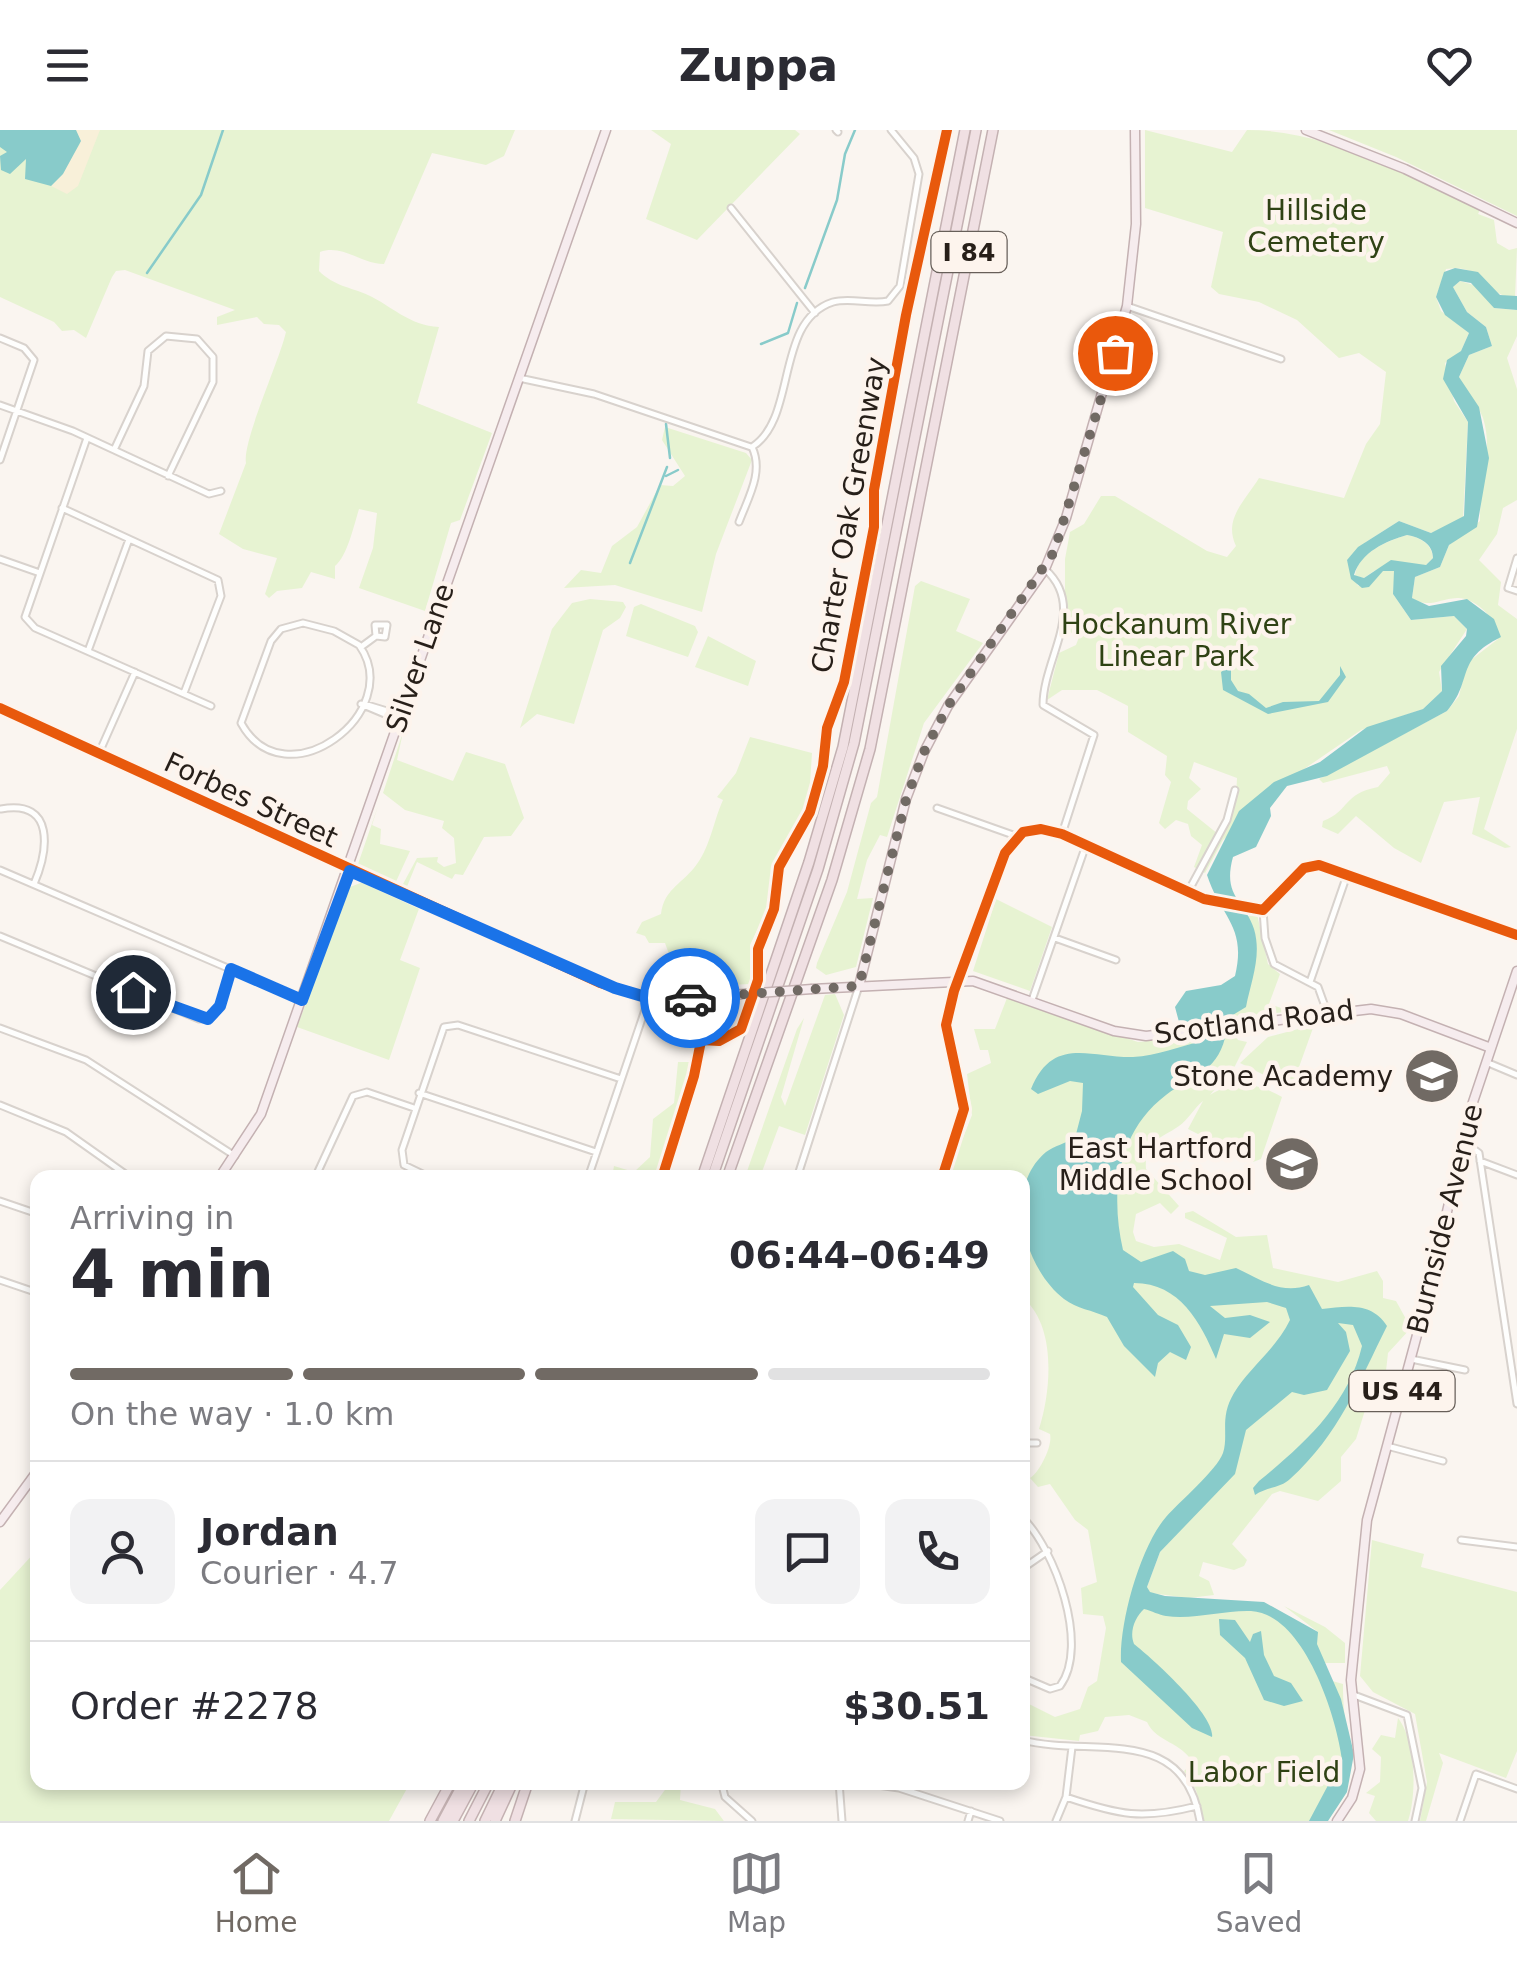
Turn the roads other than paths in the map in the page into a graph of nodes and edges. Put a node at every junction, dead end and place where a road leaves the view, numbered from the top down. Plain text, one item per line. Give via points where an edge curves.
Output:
1 (606, 130) edge
2 (891, 130) edge
3 (966, 130) edge
4 (979, 130) edge
5 (993, 130) edge
6 (1135, 130) edge
7 (1306, 130) edge
8 (731, 208) dead end
9 (1517, 223) edge
10 (1127, 306) junction
11 (815, 313) junction
12 (0, 338) edge
13 (1281, 359) dead end
14 (519, 378) junction
15 (0, 405) edge
16 (18, 412) junction
17 (88, 438) junction
18 (752, 447) junction
19 (114, 450) junction
20 (0, 460) edge
21 (168, 476) junction
22 (221, 492) dead end
23 (62, 508) junction
24 (739, 522) dead end
25 (128, 542) junction
26 (1517, 558) edge
27 (0, 559) edge
28 (1045, 569) junction
29 (37, 572) junction
30 (1517, 591) edge
31 (376, 636) dead end
32 (361, 647) junction
33 (88, 651) junction
34 (135, 672) junction
35 (184, 693) junction
36 (361, 704) junction
37 (211, 706) dead end
38 (0, 708) edge
39 (400, 718) junction
40 (99, 753) junction
41 (1236, 790) dead end
42 (937, 808) dead end
43 (1, 809) edge
44 (1062, 834) junction
45 (1016, 836) junction
46 (1086, 845) junction
47 (0, 870) edge
48 (350, 871) junction
49 (1348, 872) junction
50 (34, 884) junction
51 (1189, 890) junction
52 (1263, 910) junction
53 (1517, 935) edge
54 (0, 936) edge
55 (1054, 938) junction
56 (1116, 960) dead end
57 (231, 969) junction
58 (1517, 971) edge
59 (958, 980) junction
60 (1310, 982) junction
61 (859, 986) junction
62 (649, 998) junction
63 (302, 1000) junction
64 (1032, 1000) junction
65 (1512, 1001) edge
66 (1328, 1012) junction
67 (0, 1028) edge
68 (1491, 1048) junction
69 (1486, 1062) junction
70 (1517, 1074) edge
71 (621, 1079) junction
72 (419, 1093) junction
73 (0, 1105) edge
74 (414, 1108) junction
75 (1463, 1141) junction
76 (596, 1152) junction
77 (235, 1156) junction
78 (1480, 1161) junction
79 (120, 1170) edge
80 (225, 1170) edge
81 (319, 1170) edge
82 (410, 1170) edge
83 (590, 1170) edge
84 (705, 1170) edge
85 (717, 1170) edge
86 (730, 1170) edge
87 (800, 1170) edge
88 (945, 1170) edge
89 (1517, 1175) edge
90 (0, 1201) edge
91 (30, 1211) edge
92 (0, 1280) edge
93 (30, 1290) edge
94 (1411, 1359) junction
95 (1464, 1370) dead end
96 (1516, 1389) edge
97 (1517, 1404) edge
98 (1030, 1444) edge
99 (1037, 1444) dead end
100 (1387, 1446) junction
101 (1443, 1461) dead end
102 (30, 1481) edge
103 (1, 1520) edge
104 (1030, 1527) edge
105 (1461, 1540) dead end
106 (1517, 1548) edge
107 (1048, 1551) junction
108 (1030, 1563) edge
109 (1030, 1680) edge
110 (1351, 1694) junction
111 (1030, 1741) edge
112 (1072, 1746) junction
113 (1517, 1789) edge
114 (447, 1790) edge
115 (459, 1790) edge
116 (469, 1790) edge
117 (488, 1790) edge
118 (500, 1790) edge
119 (509, 1790) edge
120 (525, 1790) edge
121 (583, 1790) edge
122 (722, 1790) edge
123 (839, 1790) edge
124 (913, 1790) edge
125 (1066, 1797) junction
126 (1197, 1806) junction
127 (972, 1811) junction
128 (430, 1821) edge
129 (442, 1821) edge
130 (452, 1821) edge
131 (472, 1821) edge
132 (486, 1821) edge
133 (495, 1821) edge
134 (515, 1821) edge
135 (575, 1821) edge
136 (752, 1821) edge
137 (842, 1821) edge
138 (968, 1821) edge
139 (1000, 1821) edge
140 (1056, 1821) edge
141 (1200, 1821) edge
142 (1337, 1821) edge
143 (1416, 1821) edge
144 (1460, 1821) edge

1 - 14 main road, Silver Lane
2 - 11 street via 919,174 900,286 888,301 832,302
3 - 84 highway, I 84 via 850,717 816,842
4 - 85 highway via 852,754
5 - 86 highway, I 84 via 872,741 832,880
6 - 10 main road via 1136,224
7 - 9 main road
8 - 11 street
10 - 13 street
10 - 28 main road
11 - 18 street via 798,340 769,429
12 - 16 street via 34,360
14 - 18 street via 594,394
14 - 39 main road, Silver Lane
15 - 16 street
16 - 17 street
16 - 20 street
17 - 19 street
17 - 23 street
18 - 24 street via 755,479
19 - 21 street
19 - 21 street via 144,386 148,351 166,336 197,340 213,358 213,382
21 - 22 street via 209,494
23 - 25 street
23 - 29 street
25 - 33 street
25 - 35 street via 212,576 222,587
26 - 30 street via 1508,588
27 - 29 street
28 - 44 street via 1060,584 1064,617 1043,705 1094,735
28 - 61 main road via 948,706 924,752
29 - 33 street via 25,610 28,624
31 - 32 street
32 - 36 street via 368,679
32 - 36 street via 317,626 281,629 270,641 240,724 269,748 312,753 346,732
33 - 34 street
34 - 35 street
34 - 40 street
35 - 37 street
36 - 39 street
38 - 40 main road, Forbes Street
39 - 48 main road, Silver Lane
40 - 48 main road, Forbes Street
41 - 51 street
42 - 45 street
43 - 50 street via 32,814 46,833
44 - 45 street via 1038,829
44 - 46 street
45 - 59 street
46 - 51 street
46 - 55 street
47 - 50 street
48 - 62 main road, Forbes Street via 600,983
48 - 63 main road, Silver Lane
49 - 52 street via 1304,868
49 - 53 street
49 - 60 street
50 - 57 street
51 - 52 street via 1217,903
52 - 60 street via 1274,964
54 - 57 street via 199,1019 215,1014
55 - 56 street
55 - 64 street
57 - 63 street
58 - 65 main road, Burnside Avenue / US 44
59 - 61 main road, Forbes Street
59 - 64 main road, Scotland Road
59 - 88 street via 946,1025 964,1109
60 - 66 street via 1322,992
61 - 62 main road, Forbes Street, bridge
61 - 87 street
62 - 71 street
63 - 77 main road, Silver Lane via 261,1114
64 - 66 main road, Scotland Road via 1130,1034 1164,1036
65 - 68 main road, Burnside Avenue / US 44
66 - 68 main road, Scotland Road via 1386,1010
67 - 77 street via 86,1060
68 - 69 main road, Burnside Avenue / US 44
69 - 70 street
69 - 75 main road, Burnside Avenue / US 44
71 - 72 street via 450,1024 441,1030
71 - 76 street
72 - 74 street
72 - 76 street
73 - 79 street via 66,1132
74 - 81 street via 367,1092 353,1096
74 - 82 street via 402,1159
75 - 78 street
75 - 94 main road, Burnside Avenue / US 44
76 - 83 street
77 - 80 main road, Silver Lane
78 - 89 street
78 - 96 street
90 - 91 street
92 - 93 street
94 - 95 street
94 - 100 main road, Burnside Avenue / US 44
96 - 97 street
98 - 99 street
100 - 101 street
100 - 110 main road, Burnside Avenue / US 44 via 1367,1520
102 - 103 main road
104 - 107 street
105 - 106 street
107 - 108 street
107 - 109 street via 1066,1605 1068,1667 1060,1686
110 - 142 main road, Burnside Avenue / US 44 via 1360,1769
110 - 143 street via 1407,1715 1422,1788
111 - 112 street
112 - 125 street
112 - 126 street via 1155,1755 1187,1782
113 - 144 street via 1476,1774
114 - 128 highway
115 - 129 highway
116 - 130 highway
117 - 131 highway
118 - 132 highway
119 - 133 highway
120 - 134 highway
121 - 135 street
122 - 136 street
123 - 137 street
124 - 127 street
125 - 126 street via 1124,1816
125 - 140 street
126 - 141 street
127 - 138 street
127 - 139 street

